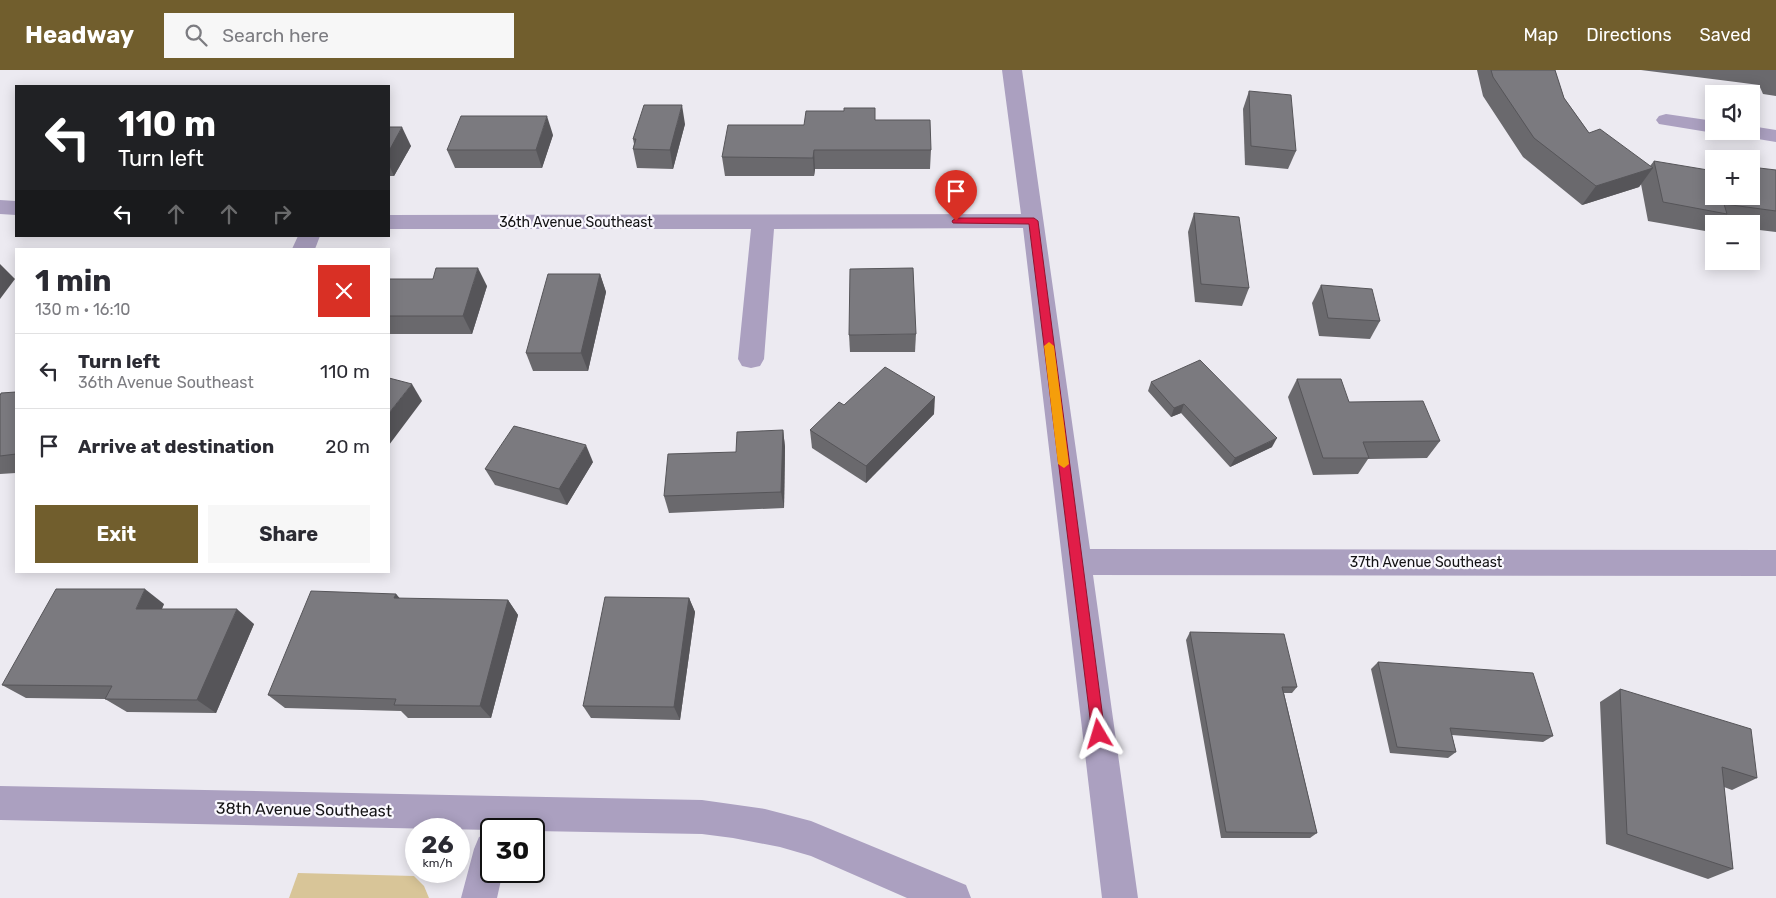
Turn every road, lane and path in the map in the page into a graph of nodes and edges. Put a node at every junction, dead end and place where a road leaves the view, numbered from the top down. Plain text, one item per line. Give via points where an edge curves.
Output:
1 (1012, 70) edge
2 (1666, 120) dead end
3 (1705, 126) edge
4 (1760, 134) edge
5 (1776, 136) edge
6 (0, 207) edge
7 (15, 208) edge
8 (1034, 221) junction
9 (390, 222) edge
10 (763, 222) junction
11 (751, 359) dead end
12 (1076, 562) junction
13 (1776, 563) edge
14 (0, 803) edge
15 (480, 820) edge
16 (545, 820) edge
17 (483, 883) edge
18 (479, 898) edge
19 (954, 898) edge
20 (1120, 898) edge

1 - 8 street
2 - 3 street
4 - 5 street
6 - 7 street
8 - 10 street, 36th Avenue Southeast
8 - 12 street
9 - 10 street, 36th Avenue Southeast
10 - 11 street
12 - 13 street, 37th Avenue Southeast
12 - 20 street
14 - 15 street, 38th Avenue Southeast
16 - 19 street, 38th Avenue Southeast via 702,817 781,829
17 - 18 street

